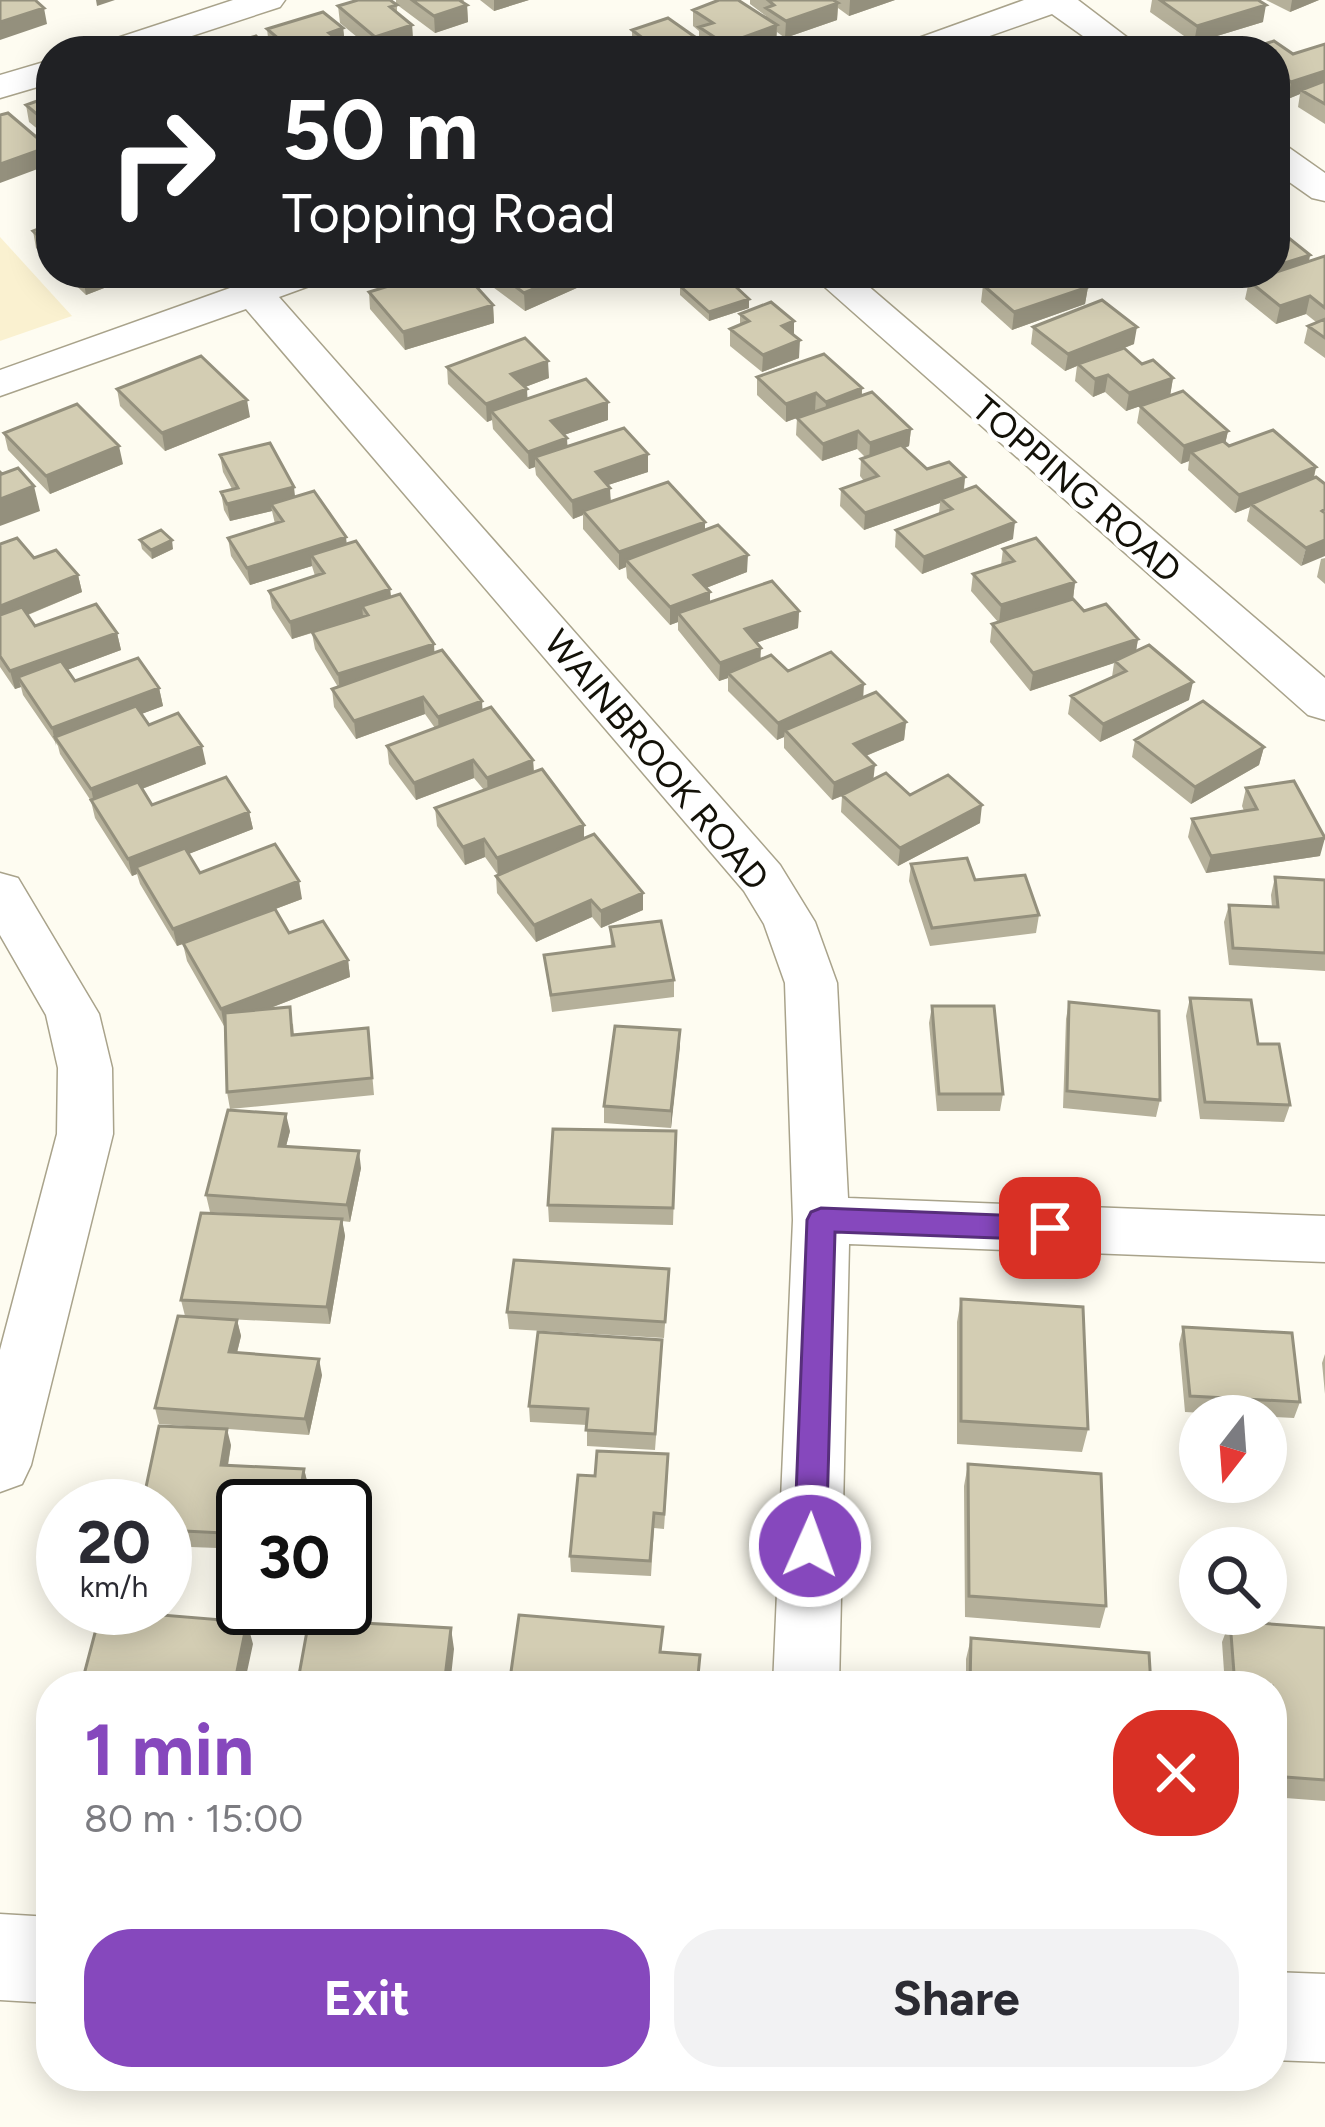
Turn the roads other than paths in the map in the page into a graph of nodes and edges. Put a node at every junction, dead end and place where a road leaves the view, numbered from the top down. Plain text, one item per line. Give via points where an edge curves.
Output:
1 (268, 0) edge
2 (1056, 0) edge
3 (158, 36) edge
4 (956, 36) edge
5 (1106, 36) edge
6 (36, 76) edge
7 (0, 87) edge
8 (1290, 166) edge
9 (1325, 190) edge
10 (268, 288) edge
11 (846, 288) edge
12 (254, 293) junction
13 (0, 384) edge
14 (1325, 704) edge
15 (0, 891) edge
16 (821, 1220) junction
17 (1325, 1239) edge
18 (0, 1465) edge
19 (806, 1671) edge
20 (0, 1957) edge
21 (36, 1959) edge
22 (1287, 2017) edge
23 (1325, 2018) edge

1 - 3 street
2 - 4 street
2 - 5 street
6 - 7 street
8 - 9 street
10 - 12 street
11 - 14 street, TOPPING ROAD
12 - 13 street
12 - 16 street, WAINBROOK ROAD via 762,878 789,922 811,983
15 - 18 street via 72,1014 85,1068 85,1134
16 - 17 street
16 - 19 street, WAINBROOK ROAD
20 - 21 street
22 - 23 street

